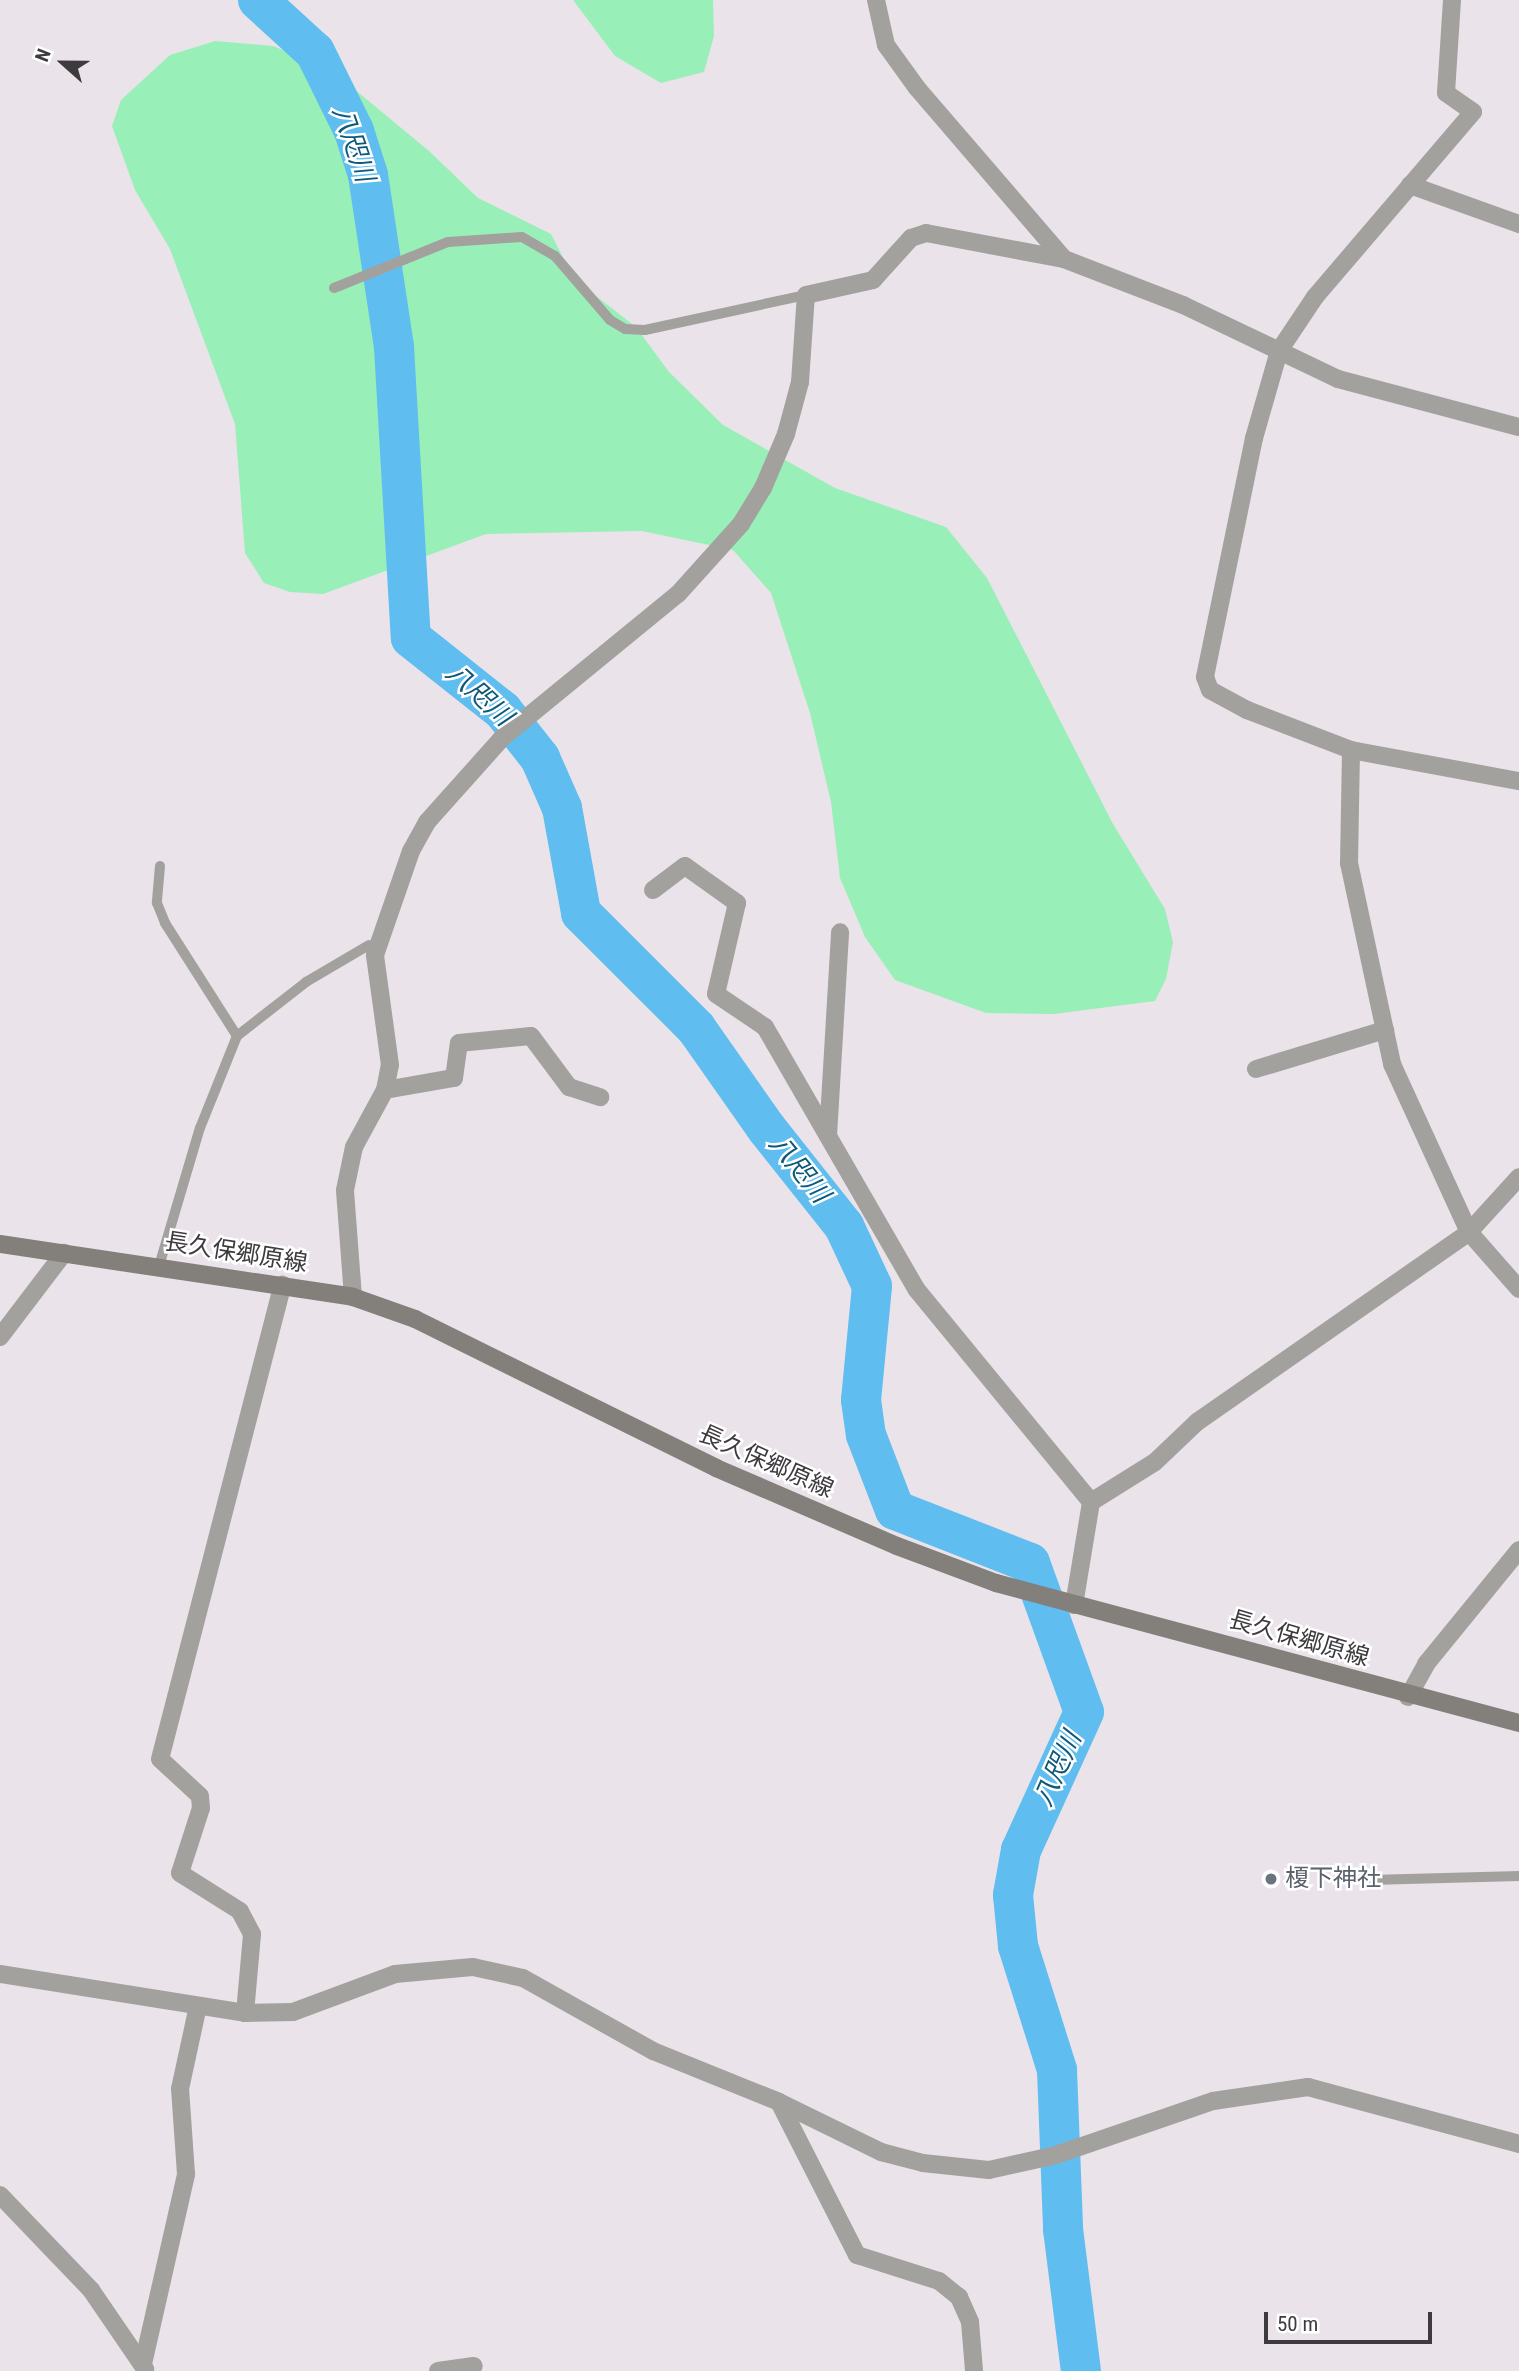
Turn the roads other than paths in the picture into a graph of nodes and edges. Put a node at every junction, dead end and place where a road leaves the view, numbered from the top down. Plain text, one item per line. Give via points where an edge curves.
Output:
1 (876, 0) edge
2 (1452, 0) edge
3 (1410, 185) junction
4 (1519, 223) edge
5 (1064, 259) junction
6 (334, 288) dead end
7 (806, 295) junction
8 (1279, 351) junction
9 (1519, 427) edge
10 (1351, 750) junction
11 (1519, 782) edge
12 (160, 866) dead end
13 (653, 890) dead end
14 (841, 932) dead end
15 (369, 945) dead end
16 (1385, 1030) junction
17 (237, 1036) junction
18 (1256, 1069) dead end
19 (385, 1090) junction
20 (600, 1097) dead end
21 (828, 1136) junction
22 (1519, 1177) edge
23 (1469, 1232) junction
24 (0, 1244) edge
25 (64, 1252) junction
26 (159, 1266) junction
27 (283, 1284) junction
28 (1519, 1289) edge
29 (353, 1297) junction
30 (0, 1337) edge
31 (1091, 1502) junction
32 (1519, 1550) edge
33 (1074, 1605) junction
34 (1408, 1696) junction
35 (1519, 1723) edge
36 (1519, 1876) edge
37 (1370, 1880) dead end
38 (0, 1974) edge
39 (198, 2006) junction
40 (245, 2013) junction
41 (779, 2102) junction
42 (1519, 2144) edge
43 (0, 2194) edge
44 (474, 2366) dead end
45 (145, 2368) edge
46 (438, 2371) edge
47 (974, 2371) edge

1 - 5 street via 886,45 917,88
2 - 3 street via 1446,93 1473,112
3 - 4 street
3 - 8 street via 1315,297
5 - 7 street via 926,233 911,238 873,280
5 - 8 street via 1183,305
6 - 7 lane via 448,242 522,237 555,256 610,320 625,329 645,330
7 - 19 street via 800,382 786,434 763,488 741,524 678,594 503,737 427,822 393,898 375,955 390,1065
8 - 9 street via 1338,379
8 - 10 street via 1254,438 1205,677 1210,690 1247,710
10 - 11 street
10 - 16 street via 1349,863
12 - 17 lane via 157,903 165,923
13 - 21 street via 685,866 737,903 716,994 765,1027
14 - 21 street
15 - 17 lane via 306,982
16 - 18 street
16 - 23 street via 1392,1064
17 - 26 lane via 200,1128
19 - 20 street via 454,1078 459,1043 531,1036 569,1087
19 - 29 street via 354,1147 345,1190
21 - 31 street via 917,1290
22 - 23 street
23 - 28 street
23 - 31 street via 1198,1422 1156,1462
24 - 25 main road, 長久保郷原線
25 - 26 main road, 長久保郷原線
25 - 30 street
26 - 27 main road, 長久保郷原線
27 - 29 main road, 長久保郷原線
27 - 40 street via 160,1759 200,1796 201,1808 180,1873 240,1911 252,1934
29 - 33 main road, 長久保郷原線 via 415,1319 716,1468 897,1546 996,1583
31 - 33 street
32 - 34 street via 1426,1664
33 - 34 main road, 長久保郷原線
34 - 35 main road, 長久保郷原線
36 - 37 lane
38 - 39 street
39 - 40 street
39 - 45 street via 180,2089 186,2174
40 - 41 street via 293,2012 395,1974 473,1967 523,1978 653,2051
41 - 42 street via 881,2152 923,2163 989,2170 1056,2155 1213,2101 1308,2087
41 - 47 street via 857,2255 939,2281 959,2297 970,2322
43 - 45 street via 91,2290
44 - 46 street

